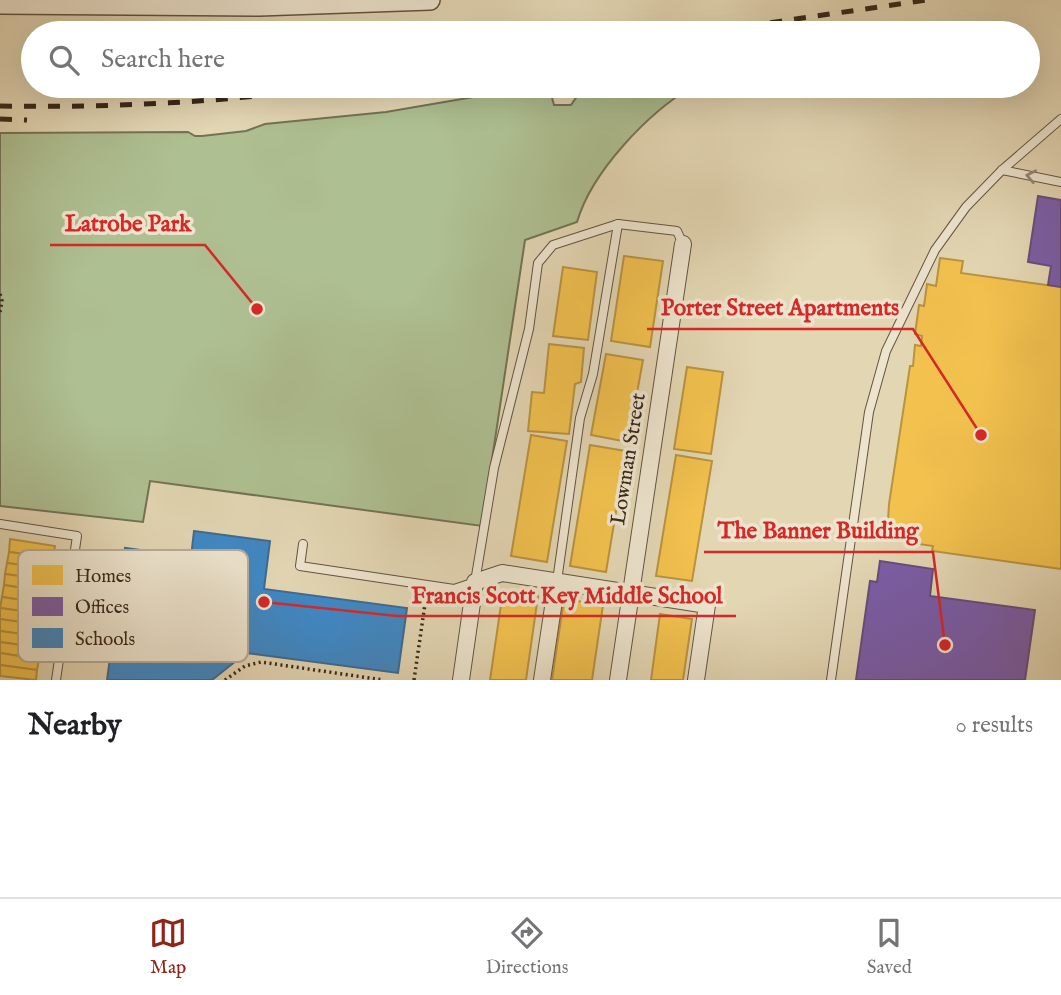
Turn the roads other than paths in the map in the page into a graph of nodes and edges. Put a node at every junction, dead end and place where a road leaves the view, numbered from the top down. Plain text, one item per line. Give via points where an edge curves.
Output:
1 (430, 0) edge
2 (0, 4) edge
3 (1061, 119) edge
4 (1002, 170) junction
5 (1061, 182) edge
6 (618, 224) junction
7 (683, 244) joint
8 (0, 524) edge
9 (303, 544) dead end
10 (75, 550) edge
11 (557, 581) junction
12 (475, 582) junction
13 (631, 592) junction
14 (59, 662) edge
15 (56, 680) edge
16 (461, 680) edge
17 (542, 680) edge
18 (618, 680) edge
19 (696, 680) edge
20 (831, 680) edge

1 - 2 street via 259,6
3 - 4 lane
5 -> 4 lane
4 - 20 lane via 966,207 935,250 886,351 869,412
6 - 7 lane via 677,231
6 - 11 lane via 593,374 580,418
6 - 12 lane via 553,245 538,263 529,329 494,468
7 - 13 street, Lowman Street
8 - 10 lane via 77,536
9 - 12 lane via 300,566 454,589
11 - 12 street via 502,573
11 - 13 street
11 - 17 street
12 - 16 street
13 - 18 street, Lowman Street
13 - 19 street via 707,605
14 - 15 lane

